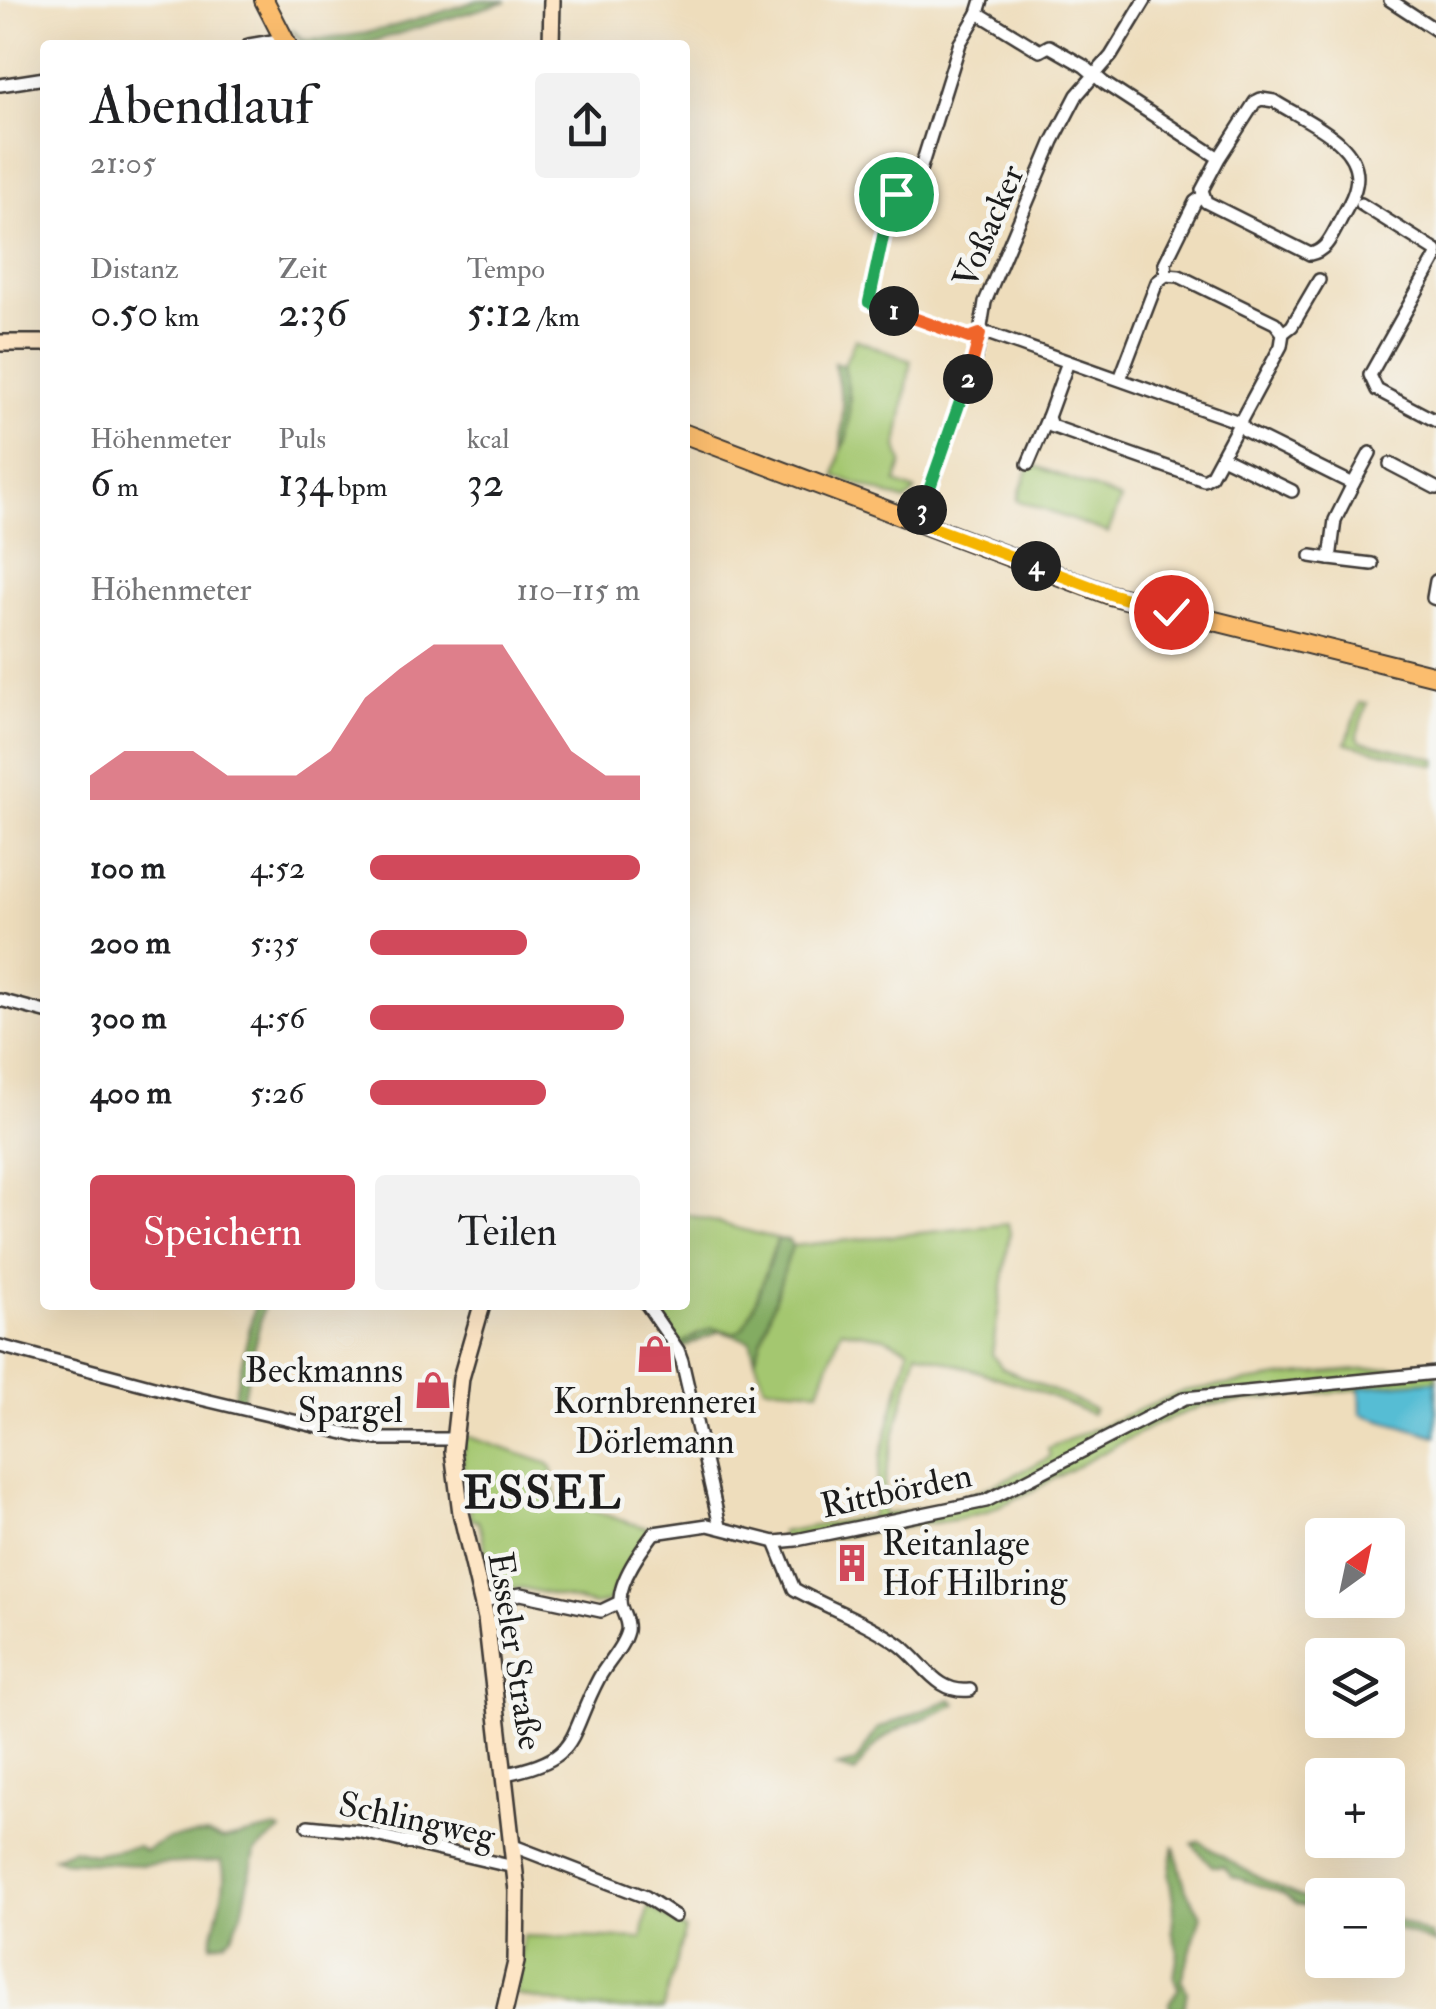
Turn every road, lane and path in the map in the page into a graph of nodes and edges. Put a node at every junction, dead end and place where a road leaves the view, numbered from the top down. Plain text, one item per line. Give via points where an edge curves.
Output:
1 (264, 0) edge
2 (552, 0) edge
3 (1144, 0) edge
4 (1390, 0) edge
5 (980, 7) edge
6 (1436, 30) edge
7 (285, 40) edge
8 (550, 40) edge
9 (1093, 74) junction
10 (40, 79) edge
11 (0, 86) edge
12 (1219, 158) junction
13 (1203, 196) junction
14 (1361, 204) dead end
15 (1436, 254) edge
16 (1166, 275) junction
17 (1319, 280) dead end
18 (1284, 333) junction
19 (980, 334) junction
20 (0, 343) edge
21 (40, 343) edge
22 (1068, 362) junction
23 (1120, 380) junction
24 (1048, 417) junction
25 (1436, 421) edge
26 (1239, 422) junction
27 (690, 436) edge
28 (1370, 453) dead end
29 (1222, 457) junction
30 (1028, 464) dead end
31 (1390, 464) dead end
32 (1353, 484) junction
33 (1436, 488) edge
34 (1292, 491) dead end
35 (918, 522) junction
36 (1311, 556) dead end
37 (1330, 559) junction
38 (1372, 564) dead end
39 (1436, 581) edge
40 (1436, 599) edge
41 (1436, 676) edge
42 (0, 1000) edge
43 (40, 1011) edge
44 (481, 1310) edge
45 (650, 1310) edge
46 (0, 1346) edge
47 (1436, 1373) edge
48 (453, 1439) junction
49 (720, 1526) junction
50 (775, 1542) junction
51 (482, 1601) junction
52 (620, 1602) junction
53 (970, 1690) dead end
54 (505, 1774) junction
55 (308, 1826) dead end
56 (511, 1845) junction
57 (514, 1867) junction
58 (675, 1916) dead end
59 (505, 2009) edge

1 - 7 main road
2 - 8 main road
3 - 9 street, Voßacker
4 - 6 street
5 - 9 street via 1040,51 1049,46
5 - 19 street via 960,43 912,196 891,199 869,302 969,338
9 - 12 street
9 - 19 street, Voßacker via 1053,142 985,302
10 - 11 street
12 - 13 street
12 - 13 street via 1254,102 1267,99 1344,147 1358,182 1315,254 1212,207
13 - 16 street via 1165,264
14 - 15 street
15 - 25 street via 1370,375 1377,390
16 - 18 street
16 - 23 street via 1157,282
17 - 18 street
18 - 26 street
19 - 22 street
19 - 35 street, Voßacker
20 - 21 main road
22 - 23 street
22 - 24 street
23 - 26 street
24 - 29 street via 1056,430 1200,480 1212,476
24 - 30 street
26 - 29 street
26 - 32 street
27 - 35 main road
28 - 32 street
29 - 34 street
31 - 33 street
32 - 37 street via 1335,520
35 - 41 main road via 1143,605
36 - 37 street
37 - 38 street
39 - 40 street
42 - 43 street
44 - 48 main road, Esseler Straße
45 - 49 street via 682,1362
46 - 48 street via 357,1436
47 - 50 street, Rittbörden via 1184,1398 986,1501
48 - 51 main road, Esseler Straße via 456,1486
49 - 50 street, Rittbörden
49 - 52 street, Rittbörden via 654,1534 635,1559
50 - 53 street via 794,1589 898,1644 945,1688
51 - 52 street via 521,1594 601,1611
51 - 54 main road, Esseler Straße
52 - 54 street, Rittbörden via 627,1631 570,1745 546,1765
54 - 56 main road, Esseler Straße
55 - 57 street, Schlingweg
56 - 57 main road, Esseler Straße
56 - 58 street via 623,1886
57 - 59 main road, Esseler Straße via 519,1928

